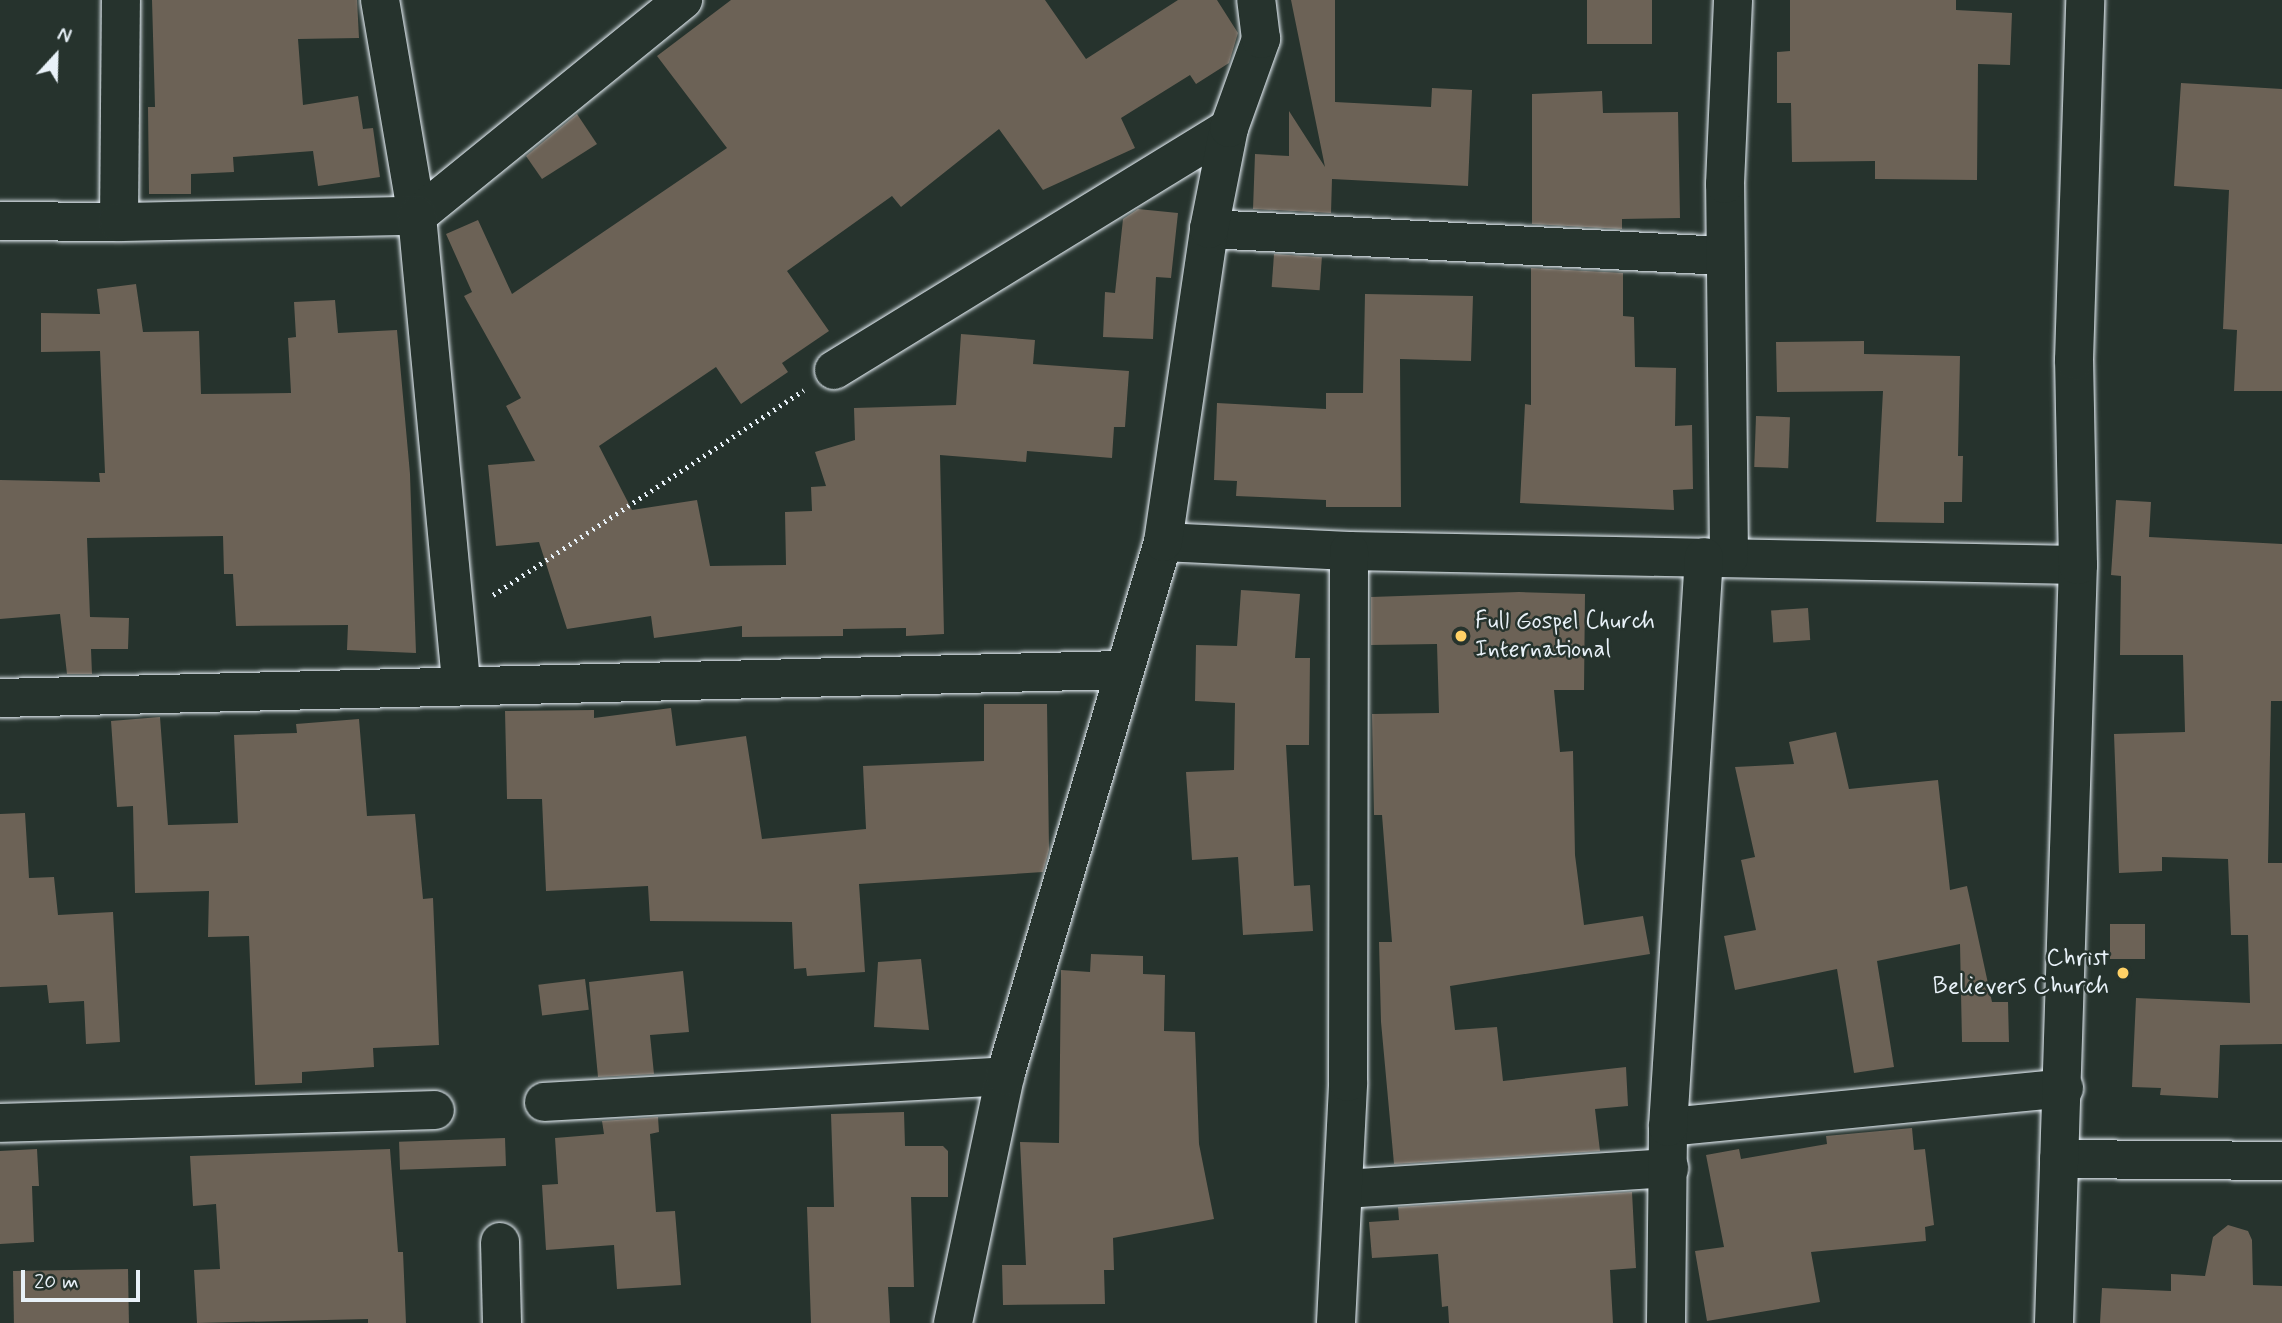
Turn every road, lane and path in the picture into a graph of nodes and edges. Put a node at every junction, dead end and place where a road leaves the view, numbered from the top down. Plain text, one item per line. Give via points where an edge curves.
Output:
1 (121, 0) edge
2 (380, 0) edge
3 (683, 0) edge
4 (1256, 0) edge
5 (1733, 0) edge
6 (2085, 0) edge
7 (1229, 128) junction
8 (417, 216) junction
9 (0, 221) edge
10 (119, 222) junction
11 (1209, 229) junction
12 (1725, 256) junction
13 (834, 370) joint
14 (1163, 541) junction
15 (1349, 551) junction
16 (1717, 557) junction
17 (2078, 565) junction
18 (454, 621) junction
19 (1125, 670) junction
20 (461, 684) junction
21 (0, 698) edge
22 (1005, 1076) junction
23 (2064, 1088) junction
24 (544, 1102) dead end
25 (435, 1110) dead end
26 (0, 1123) edge
27 (1668, 1127) junction
28 (2059, 1159) junction
29 (2282, 1161) edge
30 (1669, 1168) junction
31 (1344, 1189) junction
32 (500, 1242) dead end
33 (502, 1323) edge
34 (953, 1323) edge
35 (1336, 1323) edge
36 (1666, 1323) edge
37 (2054, 1323) edge

1 - 10 street
2 - 8 street
3 - 8 street
4 - 7 street via 1261,39
5 - 12 street
6 - 17 street via 2074,360
7 - 11 street
7 - 13 street
8 - 10 street
8 - 18 street
9 - 10 street
11 - 12 street
11 - 14 street
12 - 16 street
13 - 18 path
14 - 15 street
14 - 19 street
15 - 16 street
15 - 31 street
16 - 17 street
16 - 27 street
17 - 23 street
18 - 20 street
19 - 20 street
19 - 22 street
20 - 21 street
22 - 24 street
22 - 34 street
23 - 27 street
23 - 28 street
25 - 26 street
27 - 30 street
28 - 29 street
28 - 37 street
30 - 31 street
30 - 36 street
31 - 35 street
32 - 33 street

